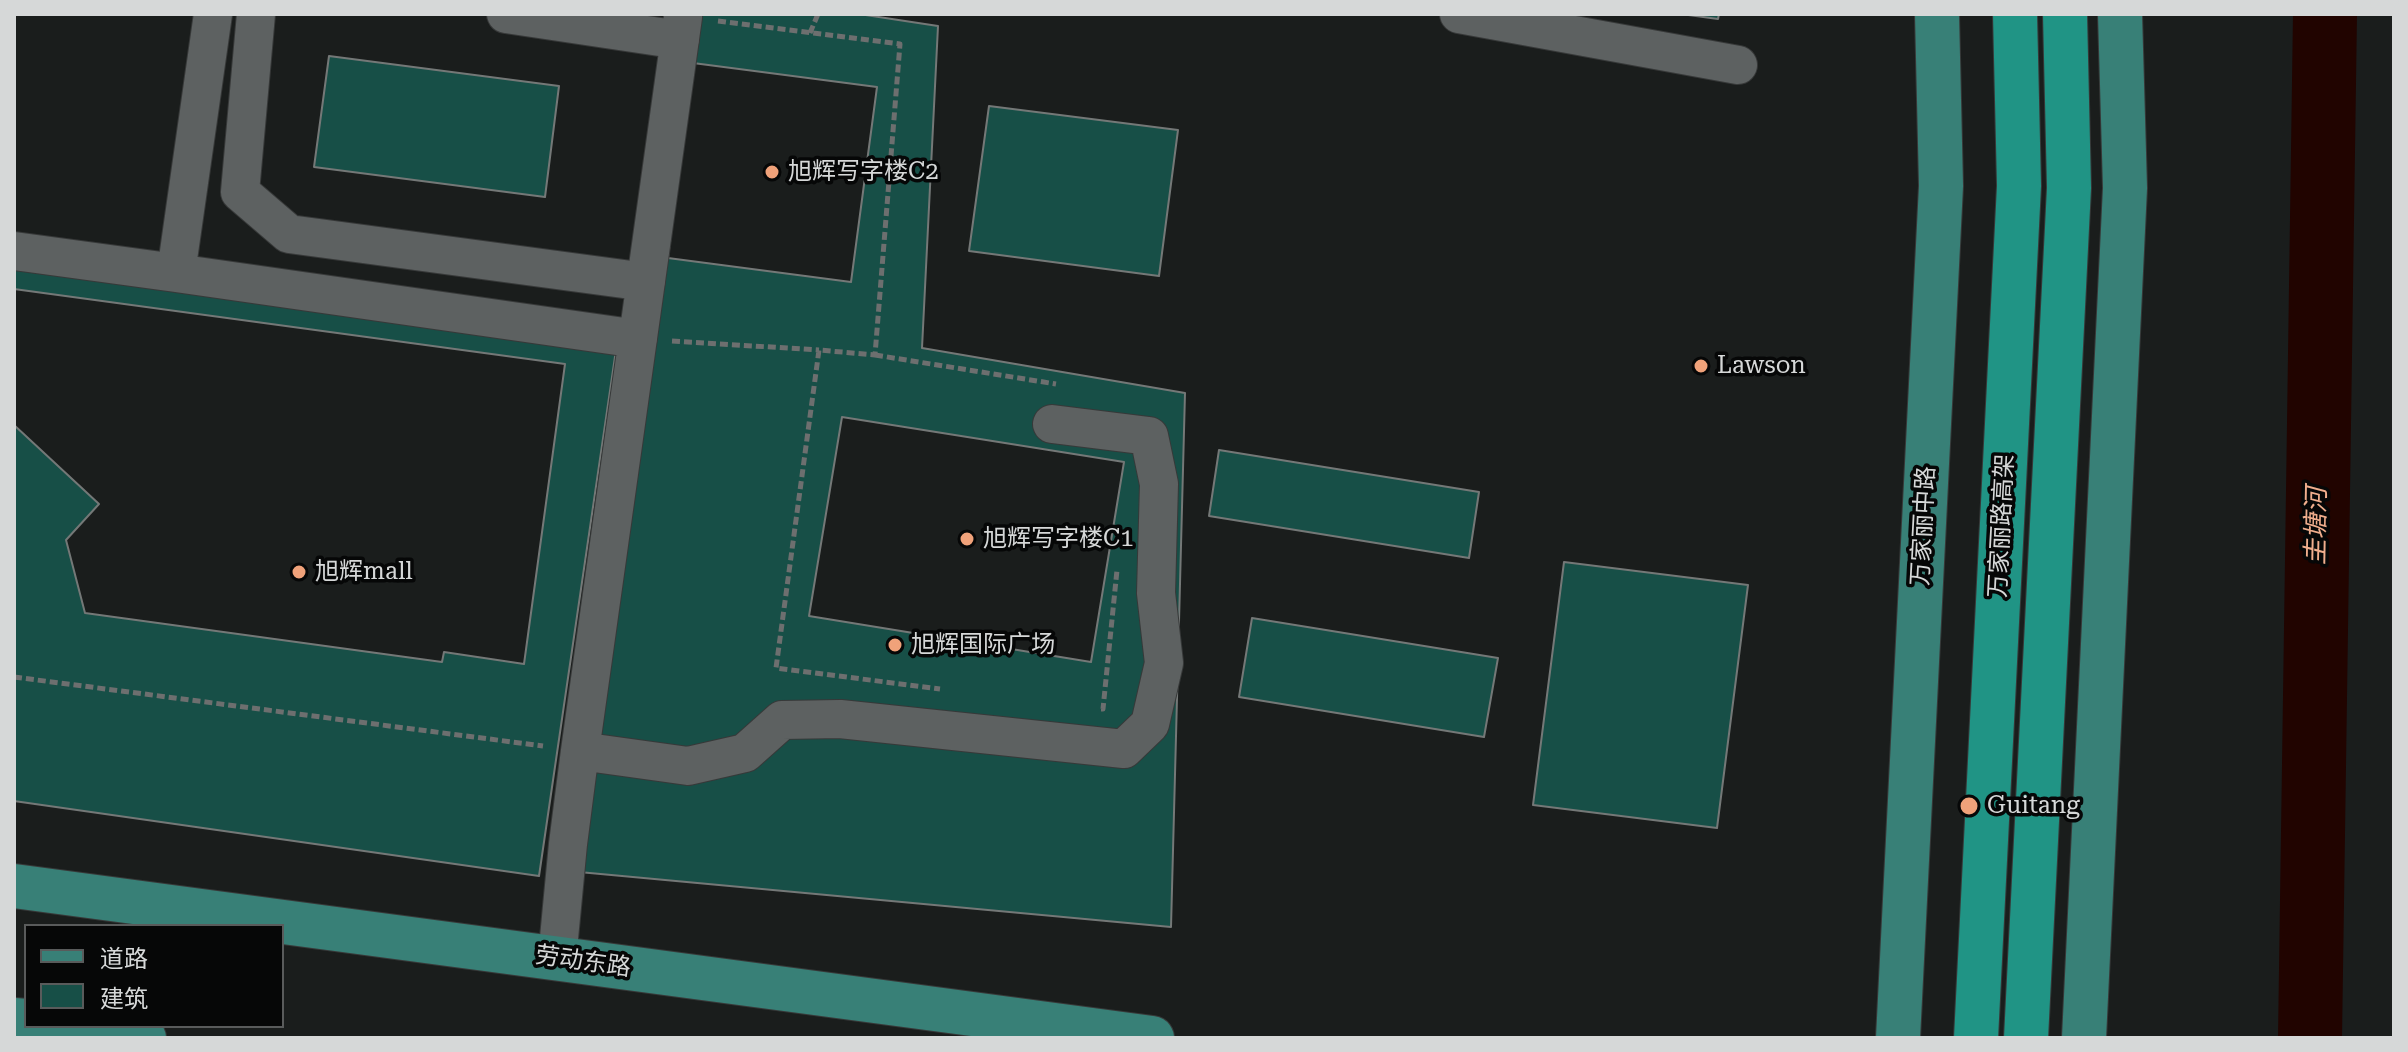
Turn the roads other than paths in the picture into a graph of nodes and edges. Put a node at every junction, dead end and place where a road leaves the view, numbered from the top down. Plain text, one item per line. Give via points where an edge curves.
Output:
1 (213, 14) edge
2 (256, 14) edge
3 (506, 14) edge
4 (1459, 14) edge
5 (1937, 14) edge
6 (2015, 14) edge
7 (2065, 14) edge
8 (2120, 14) edge
9 (555, 18) edge
10 (1738, 65) dead end
11 (14, 251) edge
12 (176, 273) junction
13 (646, 282) junction
14 (638, 339) junction
15 (1052, 424) dead end
16 (580, 751) junction
17 (14, 886) edge
18 (557, 959) junction
19 (72, 1028) edge
20 (144, 1038) edge
21 (1152, 1038) edge
22 (1898, 1038) edge
23 (1976, 1038) edge
24 (2026, 1038) edge
25 (2084, 1038) edge

1 - 12 lane
2 - 13 lane via 240,192 289,234
3 - 9 lane
4 - 10 lane
5 - 22 main road, 万家丽中路 via 1941,186
6 - 23 highway, 万家丽路高架 via 2019,186
7 - 24 highway, 万家丽路高架 via 2069,188
8 - 25 main road via 2125,188
9 - 13 lane via 681,28
11 - 12 lane
12 - 14 lane
13 - 14 lane
14 - 16 lane
15 - 16 lane via 1149,436 1159,484 1156,593 1164,663 1150,724 1124,749 826,719 782,720 745,753 688,766
16 - 18 lane
17 - 18 main road, 劳动东路
18 - 21 main road, 劳动东路
19 - 20 main road

